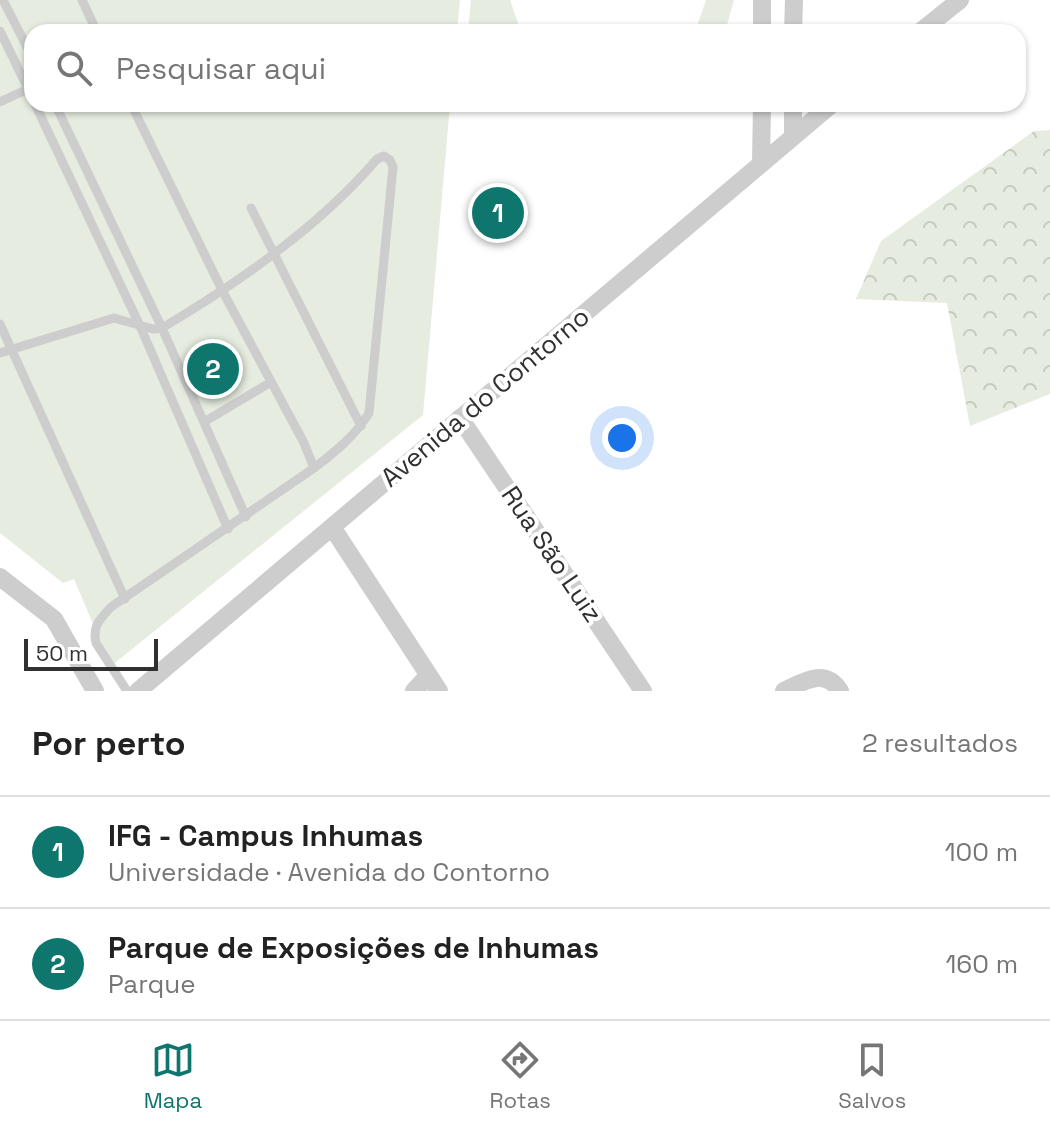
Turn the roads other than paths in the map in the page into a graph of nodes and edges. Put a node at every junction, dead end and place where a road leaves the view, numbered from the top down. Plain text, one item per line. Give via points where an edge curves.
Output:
1 (3, 0) edge
2 (82, 0) edge
3 (762, 0) edge
4 (794, 0) edge
5 (960, 0) edge
6 (93, 24) edge
7 (762, 24) edge
8 (793, 24) edge
9 (930, 24) edge
10 (0, 31) edge
11 (24, 41) edge
12 (24, 77) edge
13 (24, 93) edge
14 (0, 102) edge
15 (39, 112) edge
16 (59, 112) edge
17 (135, 112) edge
18 (762, 112) edge
19 (793, 112) edge
20 (822, 112) edge
21 (793, 135) junction
22 (761, 162) junction
23 (251, 208) dead end
24 (274, 252) junction
25 (223, 292) junction
26 (0, 324) edge
27 (140, 326) junction
28 (162, 328) junction
29 (12, 350) junction
30 (0, 353) edge
31 (271, 382) junction
32 (460, 418) junction
33 (204, 422) junction
34 (361, 426) junction
35 (314, 468) junction
36 (246, 517) junction
37 (332, 527) junction
38 (228, 529) junction
39 (0, 577) edge
40 (125, 599) junction
41 (160, 682) edge
42 (434, 683) edge
43 (95, 691) edge
44 (127, 691) edge
45 (138, 691) edge
46 (414, 691) edge
47 (643, 691) edge
48 (784, 691) edge
49 (840, 691) edge

1 - 11 lane
2 - 6 lane
3 - 7 street
4 - 8 street
5 - 9 street
10 - 12 lane
13 - 14 lane
15 - 27 lane
16 - 28 lane
17 - 25 lane
18 - 22 street
19 - 21 street
20 - 21 street, Avenida do Contorno
21 - 22 street, Avenida do Contorno
22 - 32 street, Avenida do Contorno
23 - 24 lane
24 - 25 lane
24 - 34 lane
24 - 34 lane via 345,196 377,159 390,160 376,351 369,413
25 - 28 lane
25 - 31 lane
26 - 29 lane
27 - 28 lane
27 - 29 lane via 114,318
27 - 38 lane
28 - 33 lane
29 - 30 lane
29 - 40 lane
31 - 33 lane
31 - 35 lane
32 - 37 street, Avenida do Contorno
32 - 47 street, Rua São Luiz
33 - 36 lane
34 - 35 lane
35 - 36 lane
36 - 38 lane
37 - 41 street, Avenida do Contorno
37 - 42 street
38 - 40 lane
39 - 43 street via 54,619
40 - 44 lane via 96,623 94,635
41 - 45 street, Avenida do Contorno
42 - 46 street
48 - 49 street via 812,677 825,677

